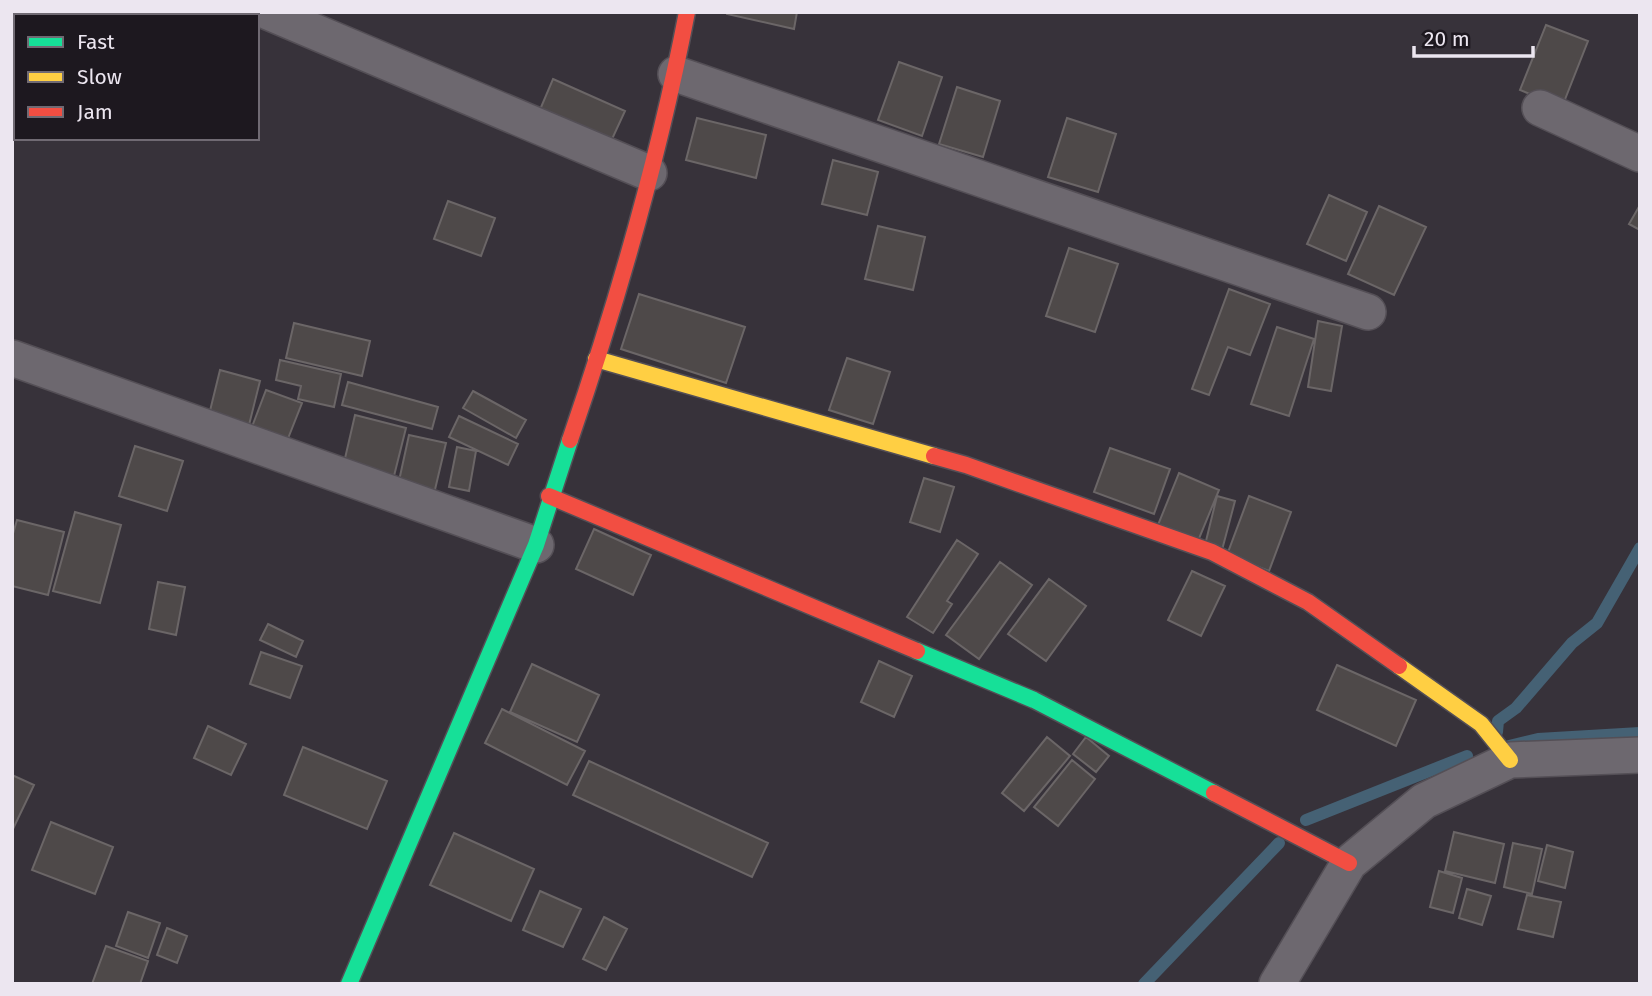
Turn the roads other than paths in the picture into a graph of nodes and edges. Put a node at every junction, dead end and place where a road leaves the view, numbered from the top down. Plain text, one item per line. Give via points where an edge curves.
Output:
1 (268, 12) edge
2 (687, 12) edge
3 (676, 74) junction
4 (1540, 108) dead end
5 (1640, 155) edge
6 (649, 173) junction
7 (1368, 312) dead end
8 (12, 358) edge
9 (596, 359) junction
10 (549, 496) junction
11 (536, 545) junction
12 (1640, 755) edge
13 (1510, 760) junction
14 (1349, 863) junction
15 (349, 984) edge
16 (1277, 984) edge

1 - 6 street
2 - 3 street
3 - 6 street
3 - 7 street
4 - 5 street
6 - 9 street
8 - 11 street
9 - 10 street
9 - 13 street via 966,465 1212,552 1341,625 1481,724
10 - 11 street
10 - 14 street via 1034,700
11 - 15 street
12 - 13 street
13 - 14 street via 1424,801
14 - 16 street

